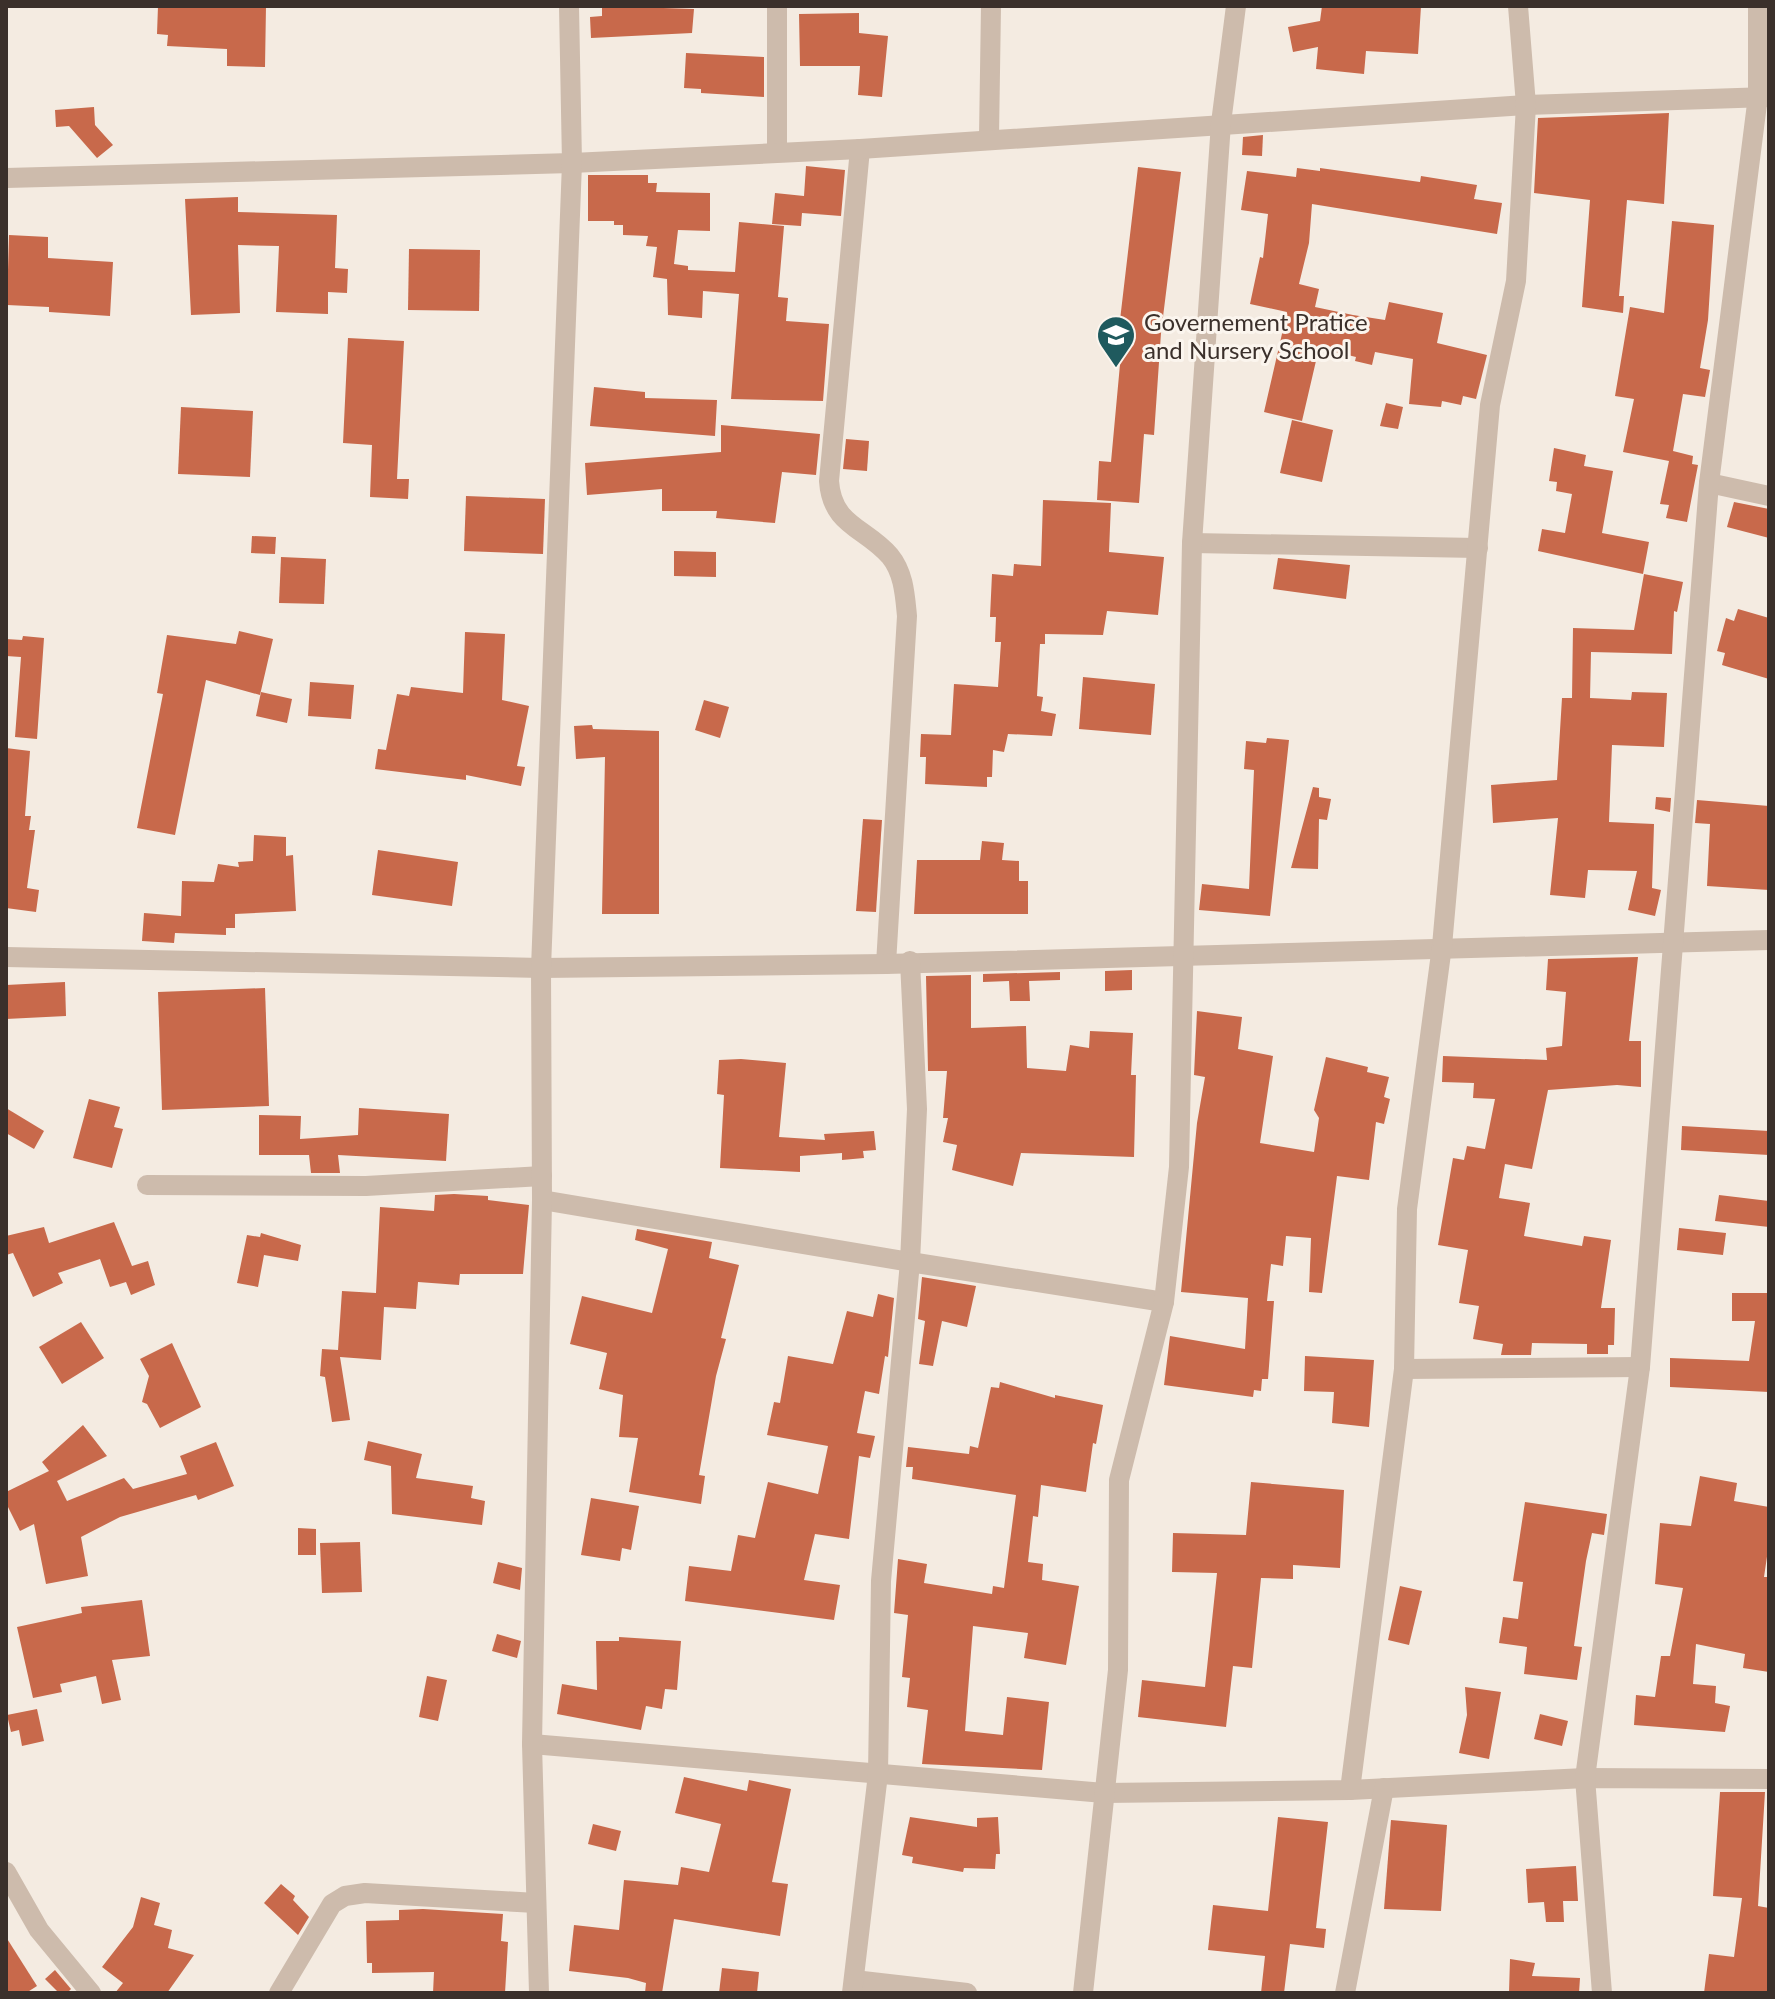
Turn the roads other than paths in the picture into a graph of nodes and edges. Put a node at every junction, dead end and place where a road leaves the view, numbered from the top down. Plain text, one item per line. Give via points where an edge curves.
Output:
1 (569, 6) edge
2 (777, 6) edge
3 (991, 6) edge
4 (1236, 6) edge
5 (1518, 6) edge
6 (1758, 6) edge
7 (1763, 96) edge
8 (1526, 105) junction
9 (1221, 123) junction
10 (989, 137) junction
11 (860, 149) junction
12 (777, 151) junction
13 (572, 163) junction
14 (6, 178) edge
15 (1709, 483) junction
16 (1769, 496) edge
17 (1192, 543) junction
18 (1478, 548) junction
19 (1769, 940) edge
20 (1674, 941) junction
21 (1442, 946) junction
22 (1186, 956) junction
23 (6, 957) edge
24 (910, 961) junction
25 (886, 964) junction
26 (541, 968) junction
27 (542, 1176) junction
28 (147, 1185) dead end
29 (542, 1200) junction
30 (910, 1262) junction
31 (1164, 1302) junction
32 (1640, 1367) junction
33 (1404, 1369) junction
34 (532, 1744) junction
35 (878, 1774) junction
36 (1585, 1778) junction
37 (1769, 1779) edge
38 (1384, 1788) junction
39 (1350, 1790) junction
40 (1104, 1793) junction
41 (6, 1872) edge
42 (536, 1903) junction
43 (853, 1986) edge
44 (91, 1993) edge
45 (279, 1993) edge
46 (539, 1993) edge
47 (967, 1993) edge
48 (1083, 1993) edge
49 (1345, 1993) edge
50 (1602, 1993) edge

1 - 13 street
2 - 12 street
3 - 10 street
4 - 9 street
5 - 8 street
6 - 7 street
7 - 8 street
7 - 15 street
8 - 9 street
8 - 18 street via 1516,281 1490,405
9 - 10 street
9 - 17 street
10 - 11 street
11 - 12 street
11 - 25 street via 829,481 836,511 891,557 904,584 907,616
12 - 13 street
13 - 14 street
13 - 26 street
15 - 16 street
15 - 20 street
17 - 18 street
17 - 22 street
18 - 21 street
19 - 20 street
20 - 21 street
20 - 32 street
21 - 22 street
21 - 33 street via 1407,1209
22 - 24 street
22 - 31 street via 1179,1167
23 - 26 street
24 - 25 street
24 - 30 street via 917,1109
25 - 26 street
26 - 27 street
27 - 28 street via 366,1186
27 - 29 street
29 - 30 street
29 - 34 street
30 - 31 street
30 - 35 street via 881,1581
31 - 40 street via 1119,1480 1118,1670
32 - 33 street
32 - 36 street
33 - 39 street
34 - 35 street
34 - 42 street
35 - 40 street
35 - 43 street
36 - 37 street
36 - 38 street
36 - 50 street
38 - 39 street
38 - 49 street
39 - 40 street
40 - 48 street
41 - 44 street via 39,1930
42 - 45 street via 345,1896 332,1904
42 - 46 street
43 - 47 street

